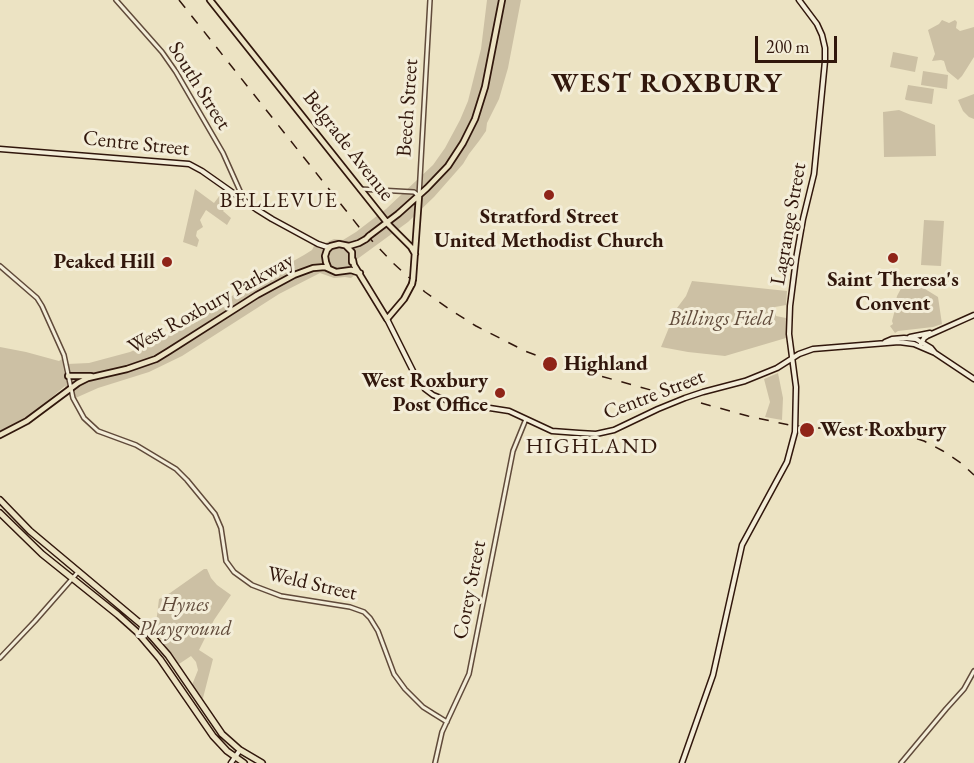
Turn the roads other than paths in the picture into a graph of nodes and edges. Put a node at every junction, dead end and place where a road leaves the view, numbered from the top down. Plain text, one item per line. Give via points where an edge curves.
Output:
1 (116, 0) edge
2 (210, 0) edge
3 (430, 0) edge
4 (502, 0) edge
5 (800, 0) edge
6 (0, 149) edge
7 (360, 189) junction
8 (419, 196) junction
9 (240, 198) junction
10 (387, 223) junction
11 (359, 243) junction
12 (318, 244) junction
13 (345, 245) junction
14 (331, 246) junction
15 (325, 254) junction
16 (415, 254) junction
17 (353, 258) junction
18 (0, 266) edge
19 (313, 268) junction
20 (330, 269) junction
21 (345, 270) junction
22 (360, 273) junction
23 (974, 315) edge
24 (387, 319) junction
25 (933, 333) junction
26 (904, 338) junction
27 (884, 342) junction
28 (921, 344) junction
29 (793, 358) junction
30 (69, 376) junction
31 (97, 376) junction
32 (974, 380) edge
33 (70, 387) junction
34 (526, 419) junction
35 (0, 435) edge
36 (0, 501) edge
37 (0, 513) edge
38 (78, 572) junction
39 (72, 579) junction
40 (0, 658) edge
41 (974, 671) edge
42 (195, 695) junction
43 (188, 699) junction
44 (447, 722) junction
45 (240, 750) junction
46 (235, 757) junction
47 (231, 763) edge
48 (244, 763) edge
49 (262, 763) edge
50 (435, 763) edge
51 (682, 763) edge
52 (901, 763) edge

1 - 9 street, South Street via 176,72 226,158
2 - 7 main road, Belgrade Avenue
3 - 8 street, Beech Street
4 - 8 main road via 475,119 455,156
5 - 29 main road, Lagrange Street via 822,35 825,61 814,174 793,281 789,334
6 - 9 main road, Centre Street via 184,163 200,169
7 - 8 street via 414,192
7 - 10 main road, Belgrade Avenue
8 - 10 main road
8 - 16 main road, Beech Street
9 - 12 main road, Centre Street
10 - 11 main road
10 - 16 main road, Belgrade Avenue
11 - 13 main road
11 - 17 main road
12 - 14 main road, Centre Street
12 - 15 main road, Centre Street
13 - 14 main road
13 - 17 main road
14 - 15 main road
15 - 19 main road, West Roxbury Parkway
15 - 20 main road
16 - 24 main road via 412,281
17 - 21 main road
17 - 22 main road, Centre Street
18 - 30 street, Weld Street via 37,298 64,355
19 - 20 main road, West Roxbury Parkway
19 - 31 main road, West Roxbury Parkway via 256,295 156,359
20 - 21 main road
21 - 22 main road
22 - 24 main road, Centre Street
23 - 25 main road
24 - 34 main road, Centre Street via 416,377 433,395 453,403 509,411
25 - 26 main road
25 - 28 main road
26 - 27 main road, Centre Street
26 - 28 main road, Centre Street via 916,339
27 - 28 main road, Centre Street
27 - 29 main road, Centre Street via 817,348
28 - 32 main road
29 - 34 main road, Centre Street via 779,368 695,395 604,433 558,432
29 - 51 main road, Lagrange Street via 796,412 791,448 742,545 713,675
30 - 31 main road
30 - 33 street, Weld Street
31 - 33 main road, West Roxbury Parkway
33 - 35 main road, West Roxbury Parkway via 34,416
33 - 44 street, Weld Street via 81,414 98,431 136,445 188,480 215,514 226,561 239,576 281,596 364,612 378,631 394,674 405,689 423,707
34 - 44 street, Corey Street via 513,451 469,674
36 - 38 highway
37 - 39 highway
38 - 39 street
38 - 42 highway via 144,627
39 - 40 street
39 - 43 highway via 141,636
41 - 52 street via 964,689
42 - 43 highway
42 - 45 highway via 219,730
43 - 46 highway via 213,736
44 - 50 street, Corey Street
45 - 46 main road
45 - 49 highway
46 - 47 main road
46 - 48 highway

